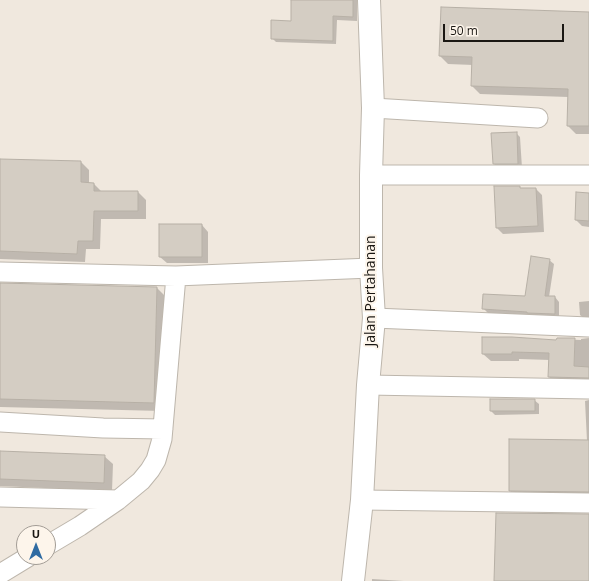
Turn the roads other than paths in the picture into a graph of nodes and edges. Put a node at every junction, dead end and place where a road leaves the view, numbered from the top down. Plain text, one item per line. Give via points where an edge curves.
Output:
1 (370, 0) edge
2 (373, 108) junction
3 (538, 118) dead end
4 (371, 175) junction
5 (589, 175) edge
6 (371, 268) junction
7 (0, 272) edge
8 (176, 276) junction
9 (374, 318) junction
10 (589, 327) edge
11 (368, 386) junction
12 (589, 389) edge
13 (0, 422) edge
14 (163, 429) junction
15 (0, 497) edge
16 (118, 500) junction
17 (362, 500) junction
18 (589, 503) edge
19 (56, 540) edge
20 (16, 564) edge
21 (0, 574) edge
22 (353, 581) edge

1 - 2 main road, Jalan Pertahanan
2 - 3 street
2 - 4 main road, Jalan Pertahanan
4 - 5 street
4 - 6 main road, Jalan Pertahanan
6 - 8 street
6 - 9 main road, Jalan Pertahanan
7 - 8 street
8 - 14 street
9 - 10 street
9 - 11 main road, Jalan Pertahanan
11 - 12 street
11 - 17 main road, Jalan Pertahanan
13 - 14 street
14 - 16 street via 159,451 150,470
15 - 16 street
16 - 19 street
17 - 18 street
17 - 22 main road, Jalan Pertahanan
20 - 21 street

